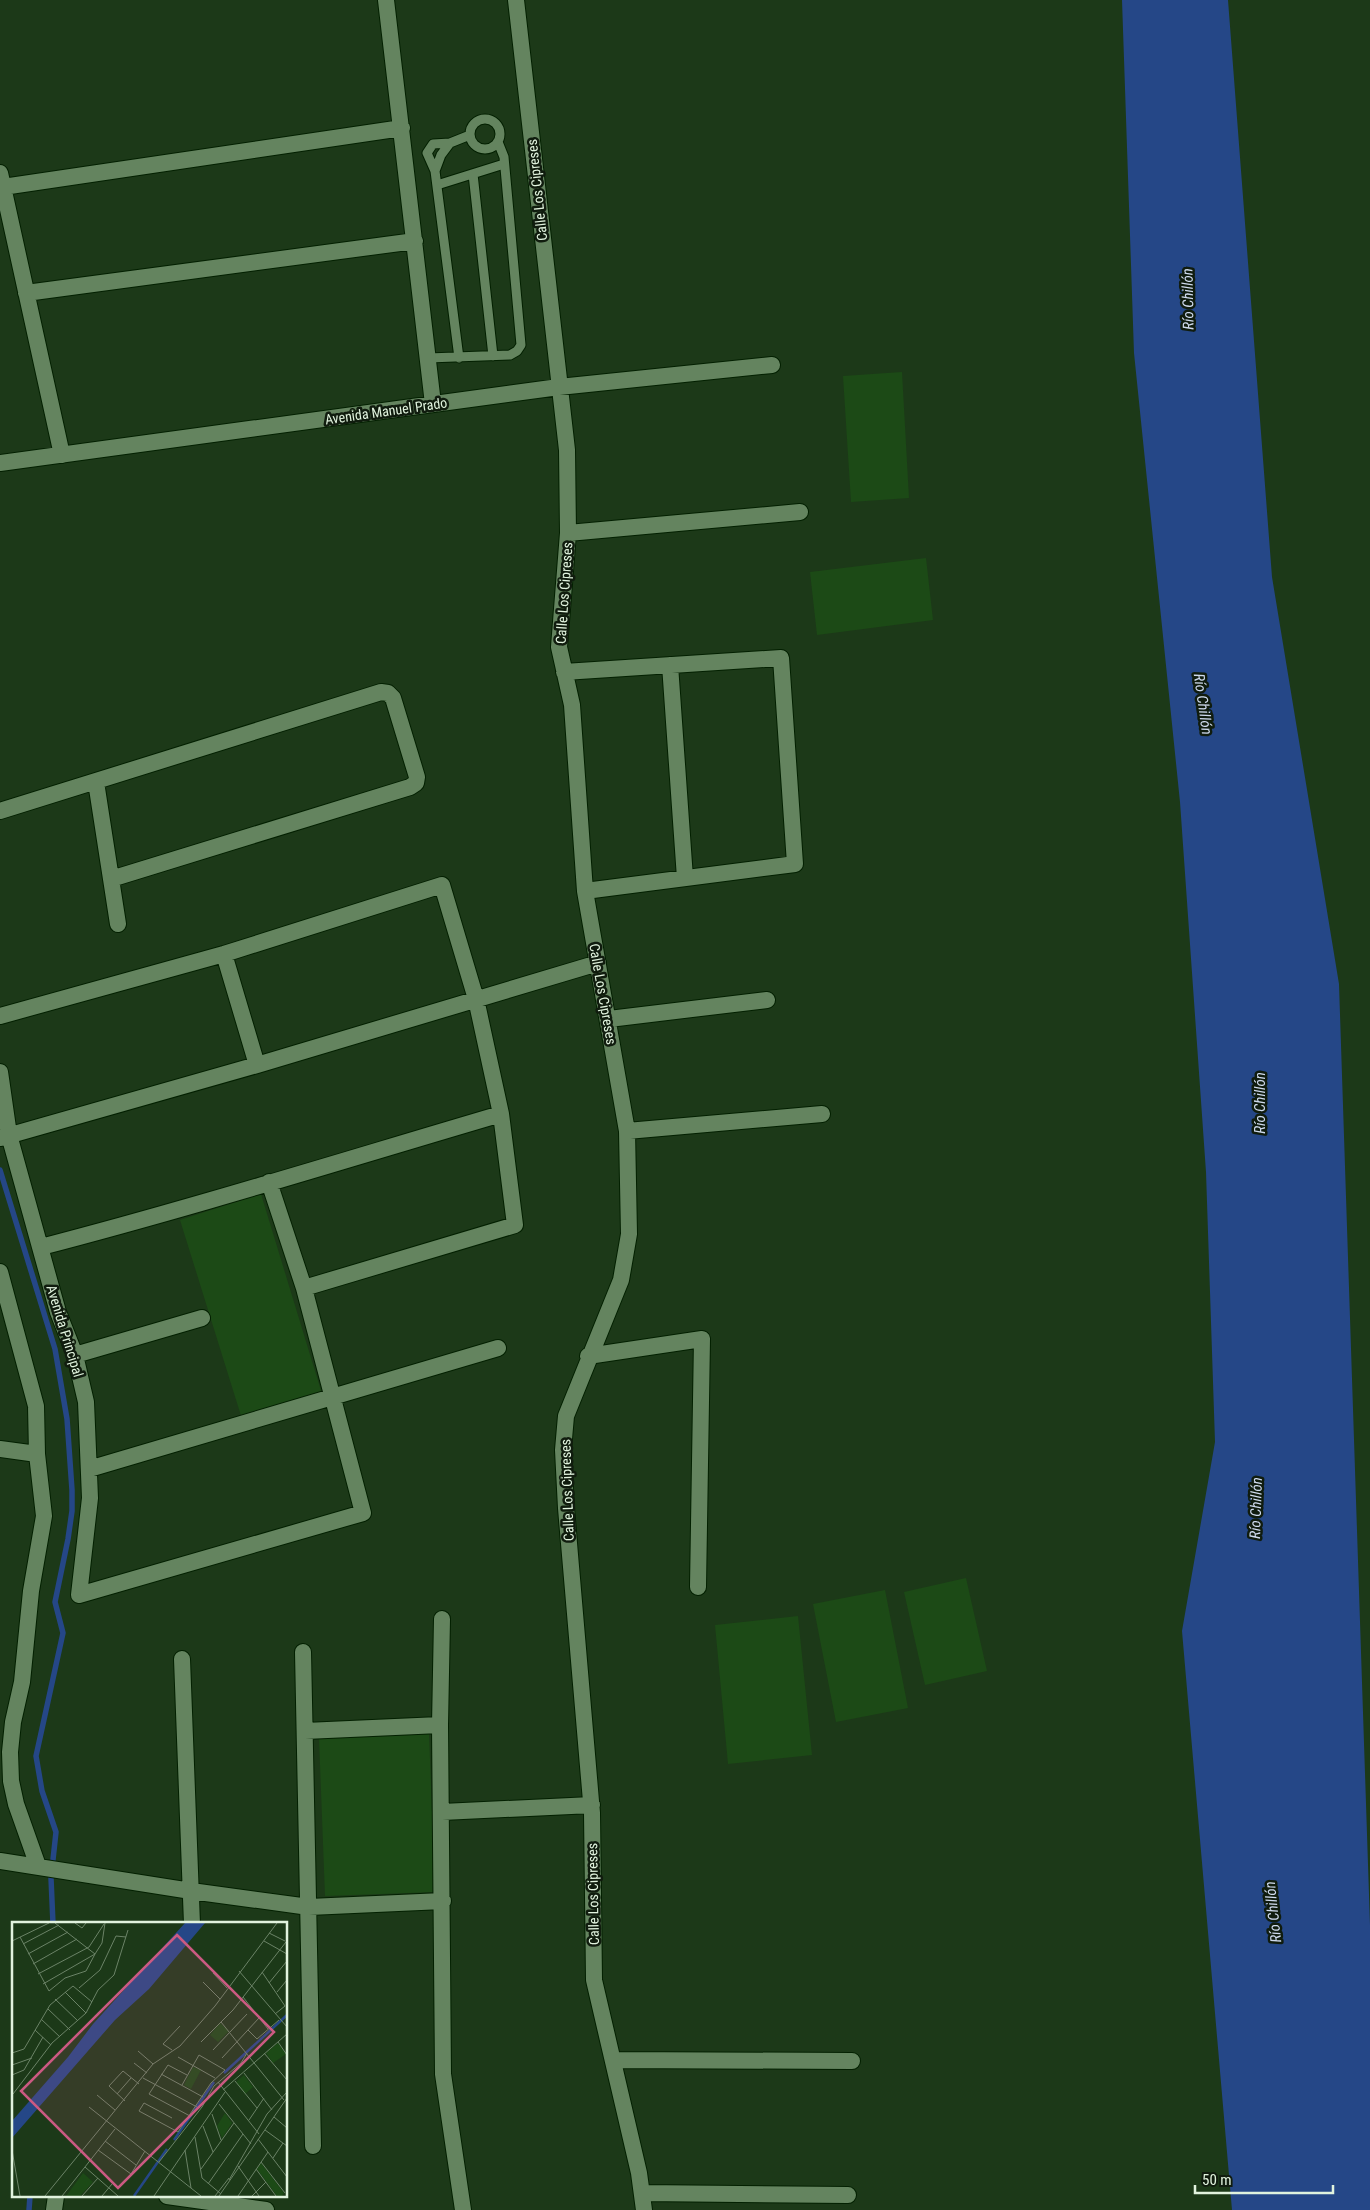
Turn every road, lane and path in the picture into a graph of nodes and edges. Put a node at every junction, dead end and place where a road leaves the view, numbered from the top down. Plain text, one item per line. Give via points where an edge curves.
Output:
1 (386, 0) edge
2 (516, 0) edge
3 (402, 128) junction
4 (470, 135) junction
5 (498, 142) junction
6 (450, 143) junction
7 (504, 164) junction
8 (434, 171) junction
9 (473, 174) junction
10 (2, 180) edge
11 (437, 185) junction
12 (415, 242) junction
13 (26, 293) junction
14 (493, 356) junction
15 (428, 358) junction
16 (460, 358) junction
17 (772, 365) dead end
18 (559, 387) junction
19 (433, 404) junction
20 (62, 455) junction
21 (0, 463) edge
22 (800, 512) dead end
23 (568, 533) junction
24 (670, 665) junction
25 (564, 672) junction
26 (96, 782) junction
27 (0, 811) edge
28 (685, 878) junction
29 (111, 879) junction
30 (585, 891) junction
31 (118, 924) dead end
32 (224, 954) junction
33 (598, 963) junction
34 (476, 999) junction
35 (767, 1000) dead end
36 (0, 1016) edge
37 (609, 1019) junction
38 (257, 1066) junction
39 (0, 1072) edge
40 (501, 1114) junction
41 (822, 1114) dead end
42 (627, 1131) junction
43 (4, 1137) edge
44 (269, 1182) junction
45 (41, 1247) junction
46 (0, 1272) edge
47 (304, 1288) junction
48 (202, 1318) dead end
49 (498, 1348) dead end
50 (75, 1355) junction
51 (588, 1356) junction
52 (334, 1397) junction
53 (0, 1449) edge
54 (37, 1454) junction
55 (89, 1469) junction
56 (698, 1587) dead end
57 (442, 1619) dead end
58 (303, 1652) dead end
59 (182, 1659) dead end
60 (440, 1725) junction
61 (305, 1731) junction
62 (592, 1805) junction
63 (442, 1812) junction
64 (0, 1861) edge
65 (38, 1866) junction
66 (191, 1891) junction
67 (442, 1901) junction
68 (309, 1907) junction
69 (192, 1922) edge
70 (613, 2060) junction
71 (852, 2061) dead end
72 (313, 2146) dead end
73 (642, 2193) junction
74 (848, 2195) dead end
75 (198, 2198) edge
76 (266, 2210) edge
77 (463, 2210) edge
78 (644, 2210) edge

1 - 3 street
2 - 18 street, Calle Los Cipreses
3 - 10 street
3 - 12 street
4 - 5 lane via 475,146 481,149 493,147
4 - 5 lane via 474,123 485,118 499,127
4 - 6 lane
5 - 7 lane
6 - 8 lane
6 - 8 lane via 433,144 427,153
7 - 9 lane
7 - 14 lane via 520,345 510,355
8 - 11 lane
9 - 11 lane
9 - 14 lane
10 - 13 street
11 - 16 lane
12 - 13 street
12 - 15 street
13 - 20 street
14 - 16 lane
15 - 16 lane
15 - 19 street
17 - 18 street, Avenida Manuel Prado
18 - 19 street, Avenida Manuel Prado
18 - 23 street, Calle Los Cipreses via 567,450
19 - 20 street, Avenida Manuel Prado
20 - 21 street, Avenida Manuel Prado
22 - 23 street
23 - 25 street, Calle Los Cipreses via 558,647
24 - 25 street
24 - 28 street
24 - 28 street via 782,658 795,864
25 - 30 street, Calle Los Cipreses via 572,705
26 - 27 street
26 - 29 street
26 - 29 street via 381,692 393,698 417,777 416,783 410,787
28 - 30 street
29 - 31 street
30 - 33 street, Calle Los Cipreses
32 - 34 street via 442,885
32 - 36 street
32 - 38 street
33 - 34 street
33 - 37 street, Calle Los Cipreses
34 - 38 street
34 - 40 street
35 - 37 street
37 - 42 street, Calle Los Cipreses
38 - 43 street
39 - 43 street, Avenida Principal
40 - 44 street
40 - 47 street via 515,1225
41 - 42 street
42 - 51 street, Calle Los Cipreses via 629,1234 626,1259 621,1280
43 - 45 street, Avenida Principal
44 - 45 street via 170,1214
44 - 47 street
45 - 50 street, Avenida Principal via 58,1312
46 - 54 street via 36,1406
47 - 52 street
48 - 50 street
49 - 52 street
50 - 55 street, Avenida Principal via 86,1402
51 - 56 street via 702,1339
51 - 62 street, Calle Los Cipreses via 566,1416 563,1450
52 - 55 street
52 - 55 street, Avenida Principal via 363,1512 79,1595 90,1498
53 - 54 street
54 - 65 street via 44,1516 10,1752 16,1804
57 - 60 street
58 - 61 street
59 - 66 street
60 - 61 street
60 - 63 street
61 - 68 street
62 - 63 street
62 - 70 street, Calle Los Cipreses via 594,1980
63 - 67 street
64 - 65 street
65 - 66 street
66 - 68 street
66 - 69 street
67 - 68 street
67 - 77 street via 443,2074
68 - 72 street
70 - 71 street
70 - 73 street, Calle Los Cipreses
73 - 74 street
73 - 78 street, Calle Los Cipreses
75 - 76 street

